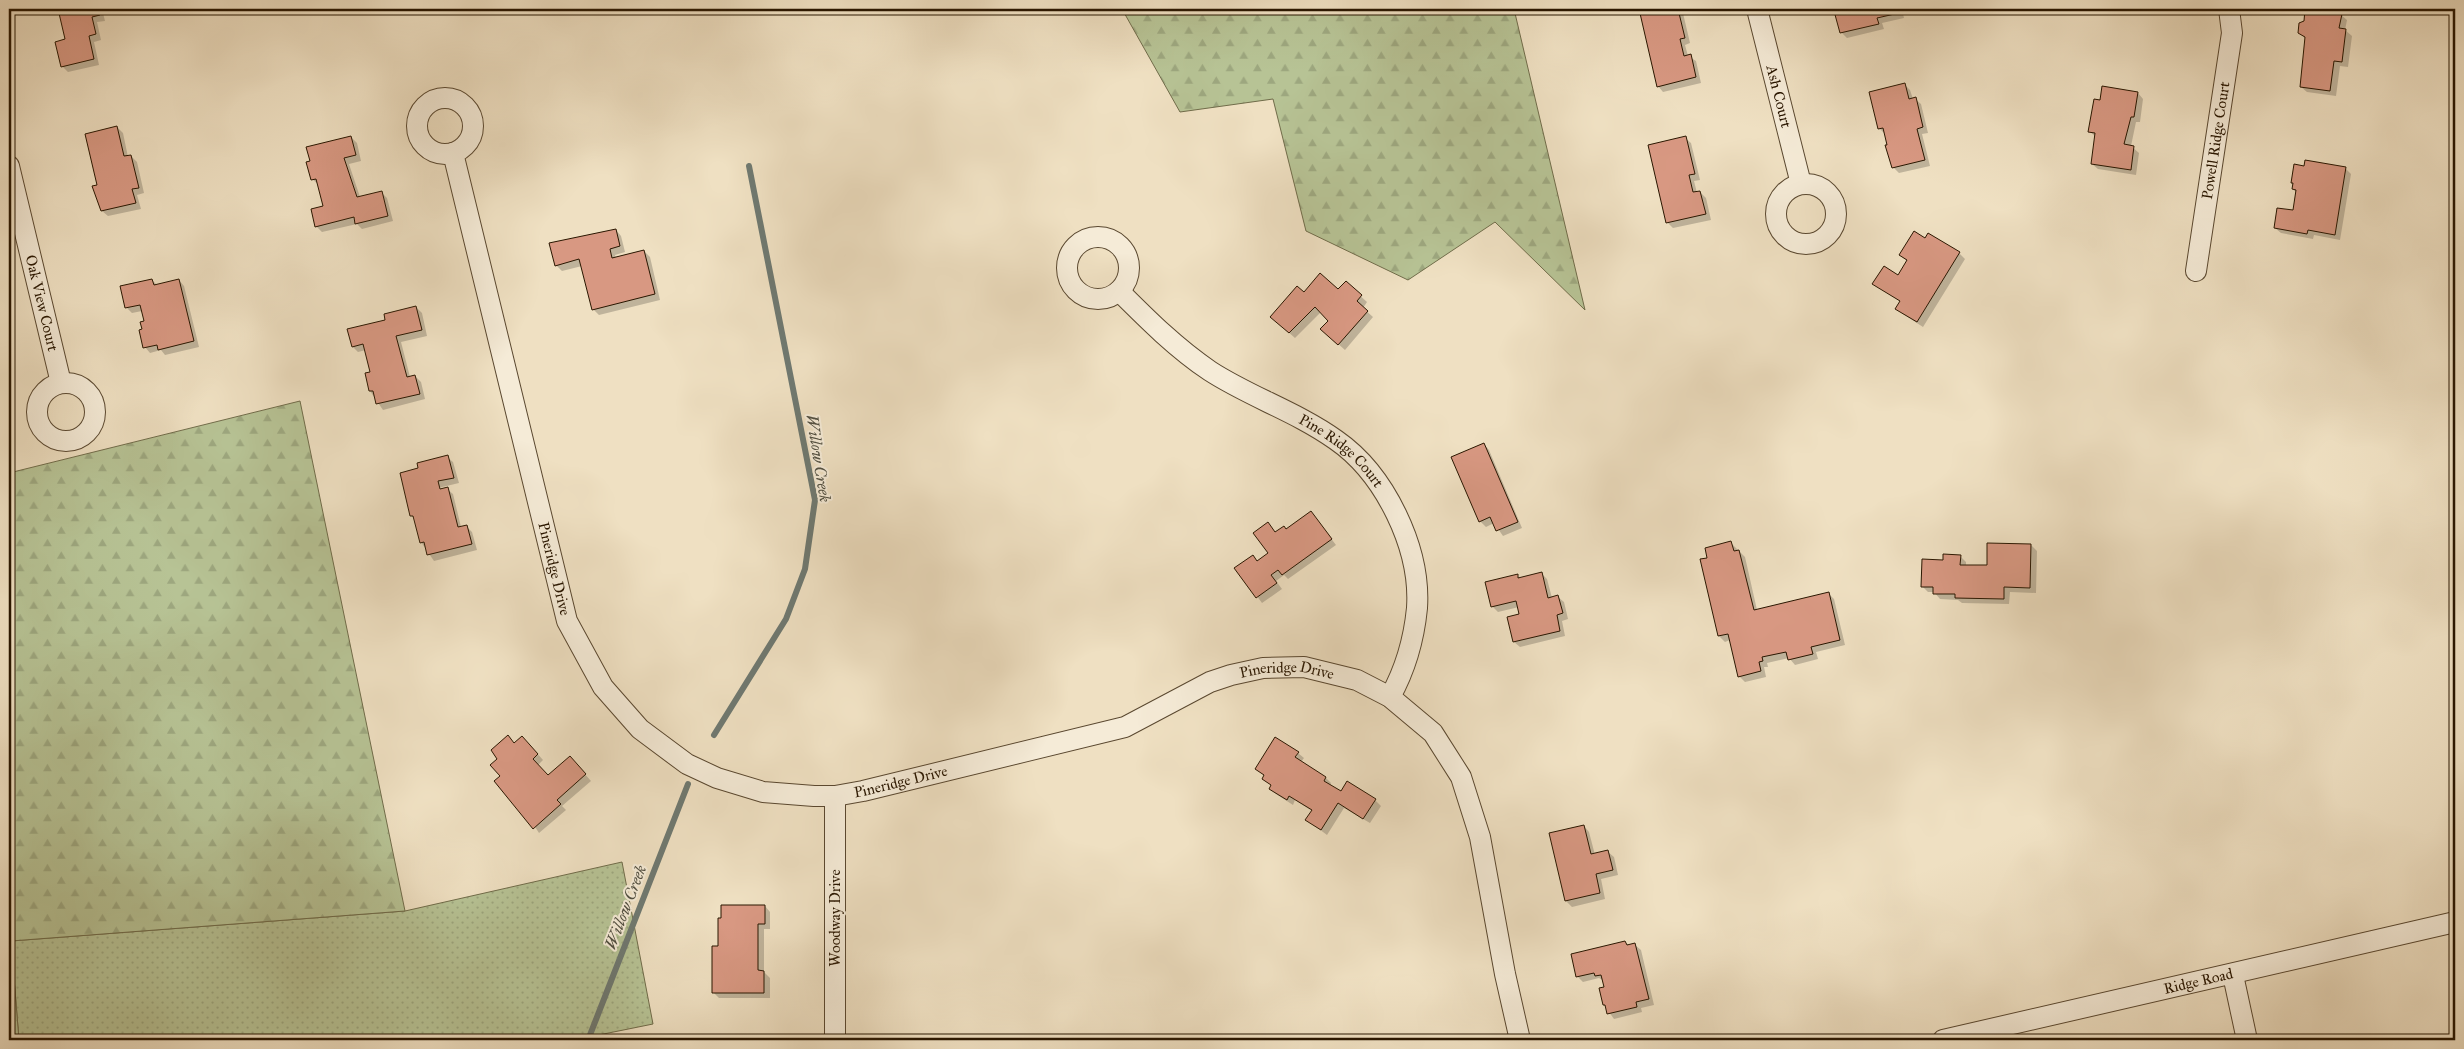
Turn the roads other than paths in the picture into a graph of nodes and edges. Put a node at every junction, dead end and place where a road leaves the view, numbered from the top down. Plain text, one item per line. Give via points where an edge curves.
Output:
1 (1757, 9) edge
2 (2229, 9) edge
3 (453, 153) dead end
4 (9, 166) edge
5 (1801, 184) dead end
6 (2196, 271) dead end
7 (1119, 291) dead end
8 (61, 382) dead end
9 (1390, 697) junction
10 (835, 796) junction
11 (2455, 922) edge
12 (2233, 975) junction
13 (835, 1040) edge
14 (1520, 1040) edge
15 (1943, 1040) edge
16 (2248, 1040) edge

1 - 5 street, Ash Court
2 - 6 street, Powell Ridge Court via 2232,33
3 - 10 street, Pineridge Drive via 567,621 603,687 640,729 687,764 717,778 763,792
4 - 8 street, Oak View Court
7 - 9 street, Pine Ridge Court via 1165,337 1209,370 1337,441 1364,464 1381,486 1405,537 1416,600 1403,673
9 - 10 street, Pineridge Drive via 1357,680 1324,670 1263,668 1210,682 1125,728
9 - 14 street, Pineridge Drive via 1434,733 1461,777 1480,837
10 - 13 street, Woodway Drive
11 - 12 street, Ridge Road
12 - 15 street, Ridge Road
12 - 16 street

